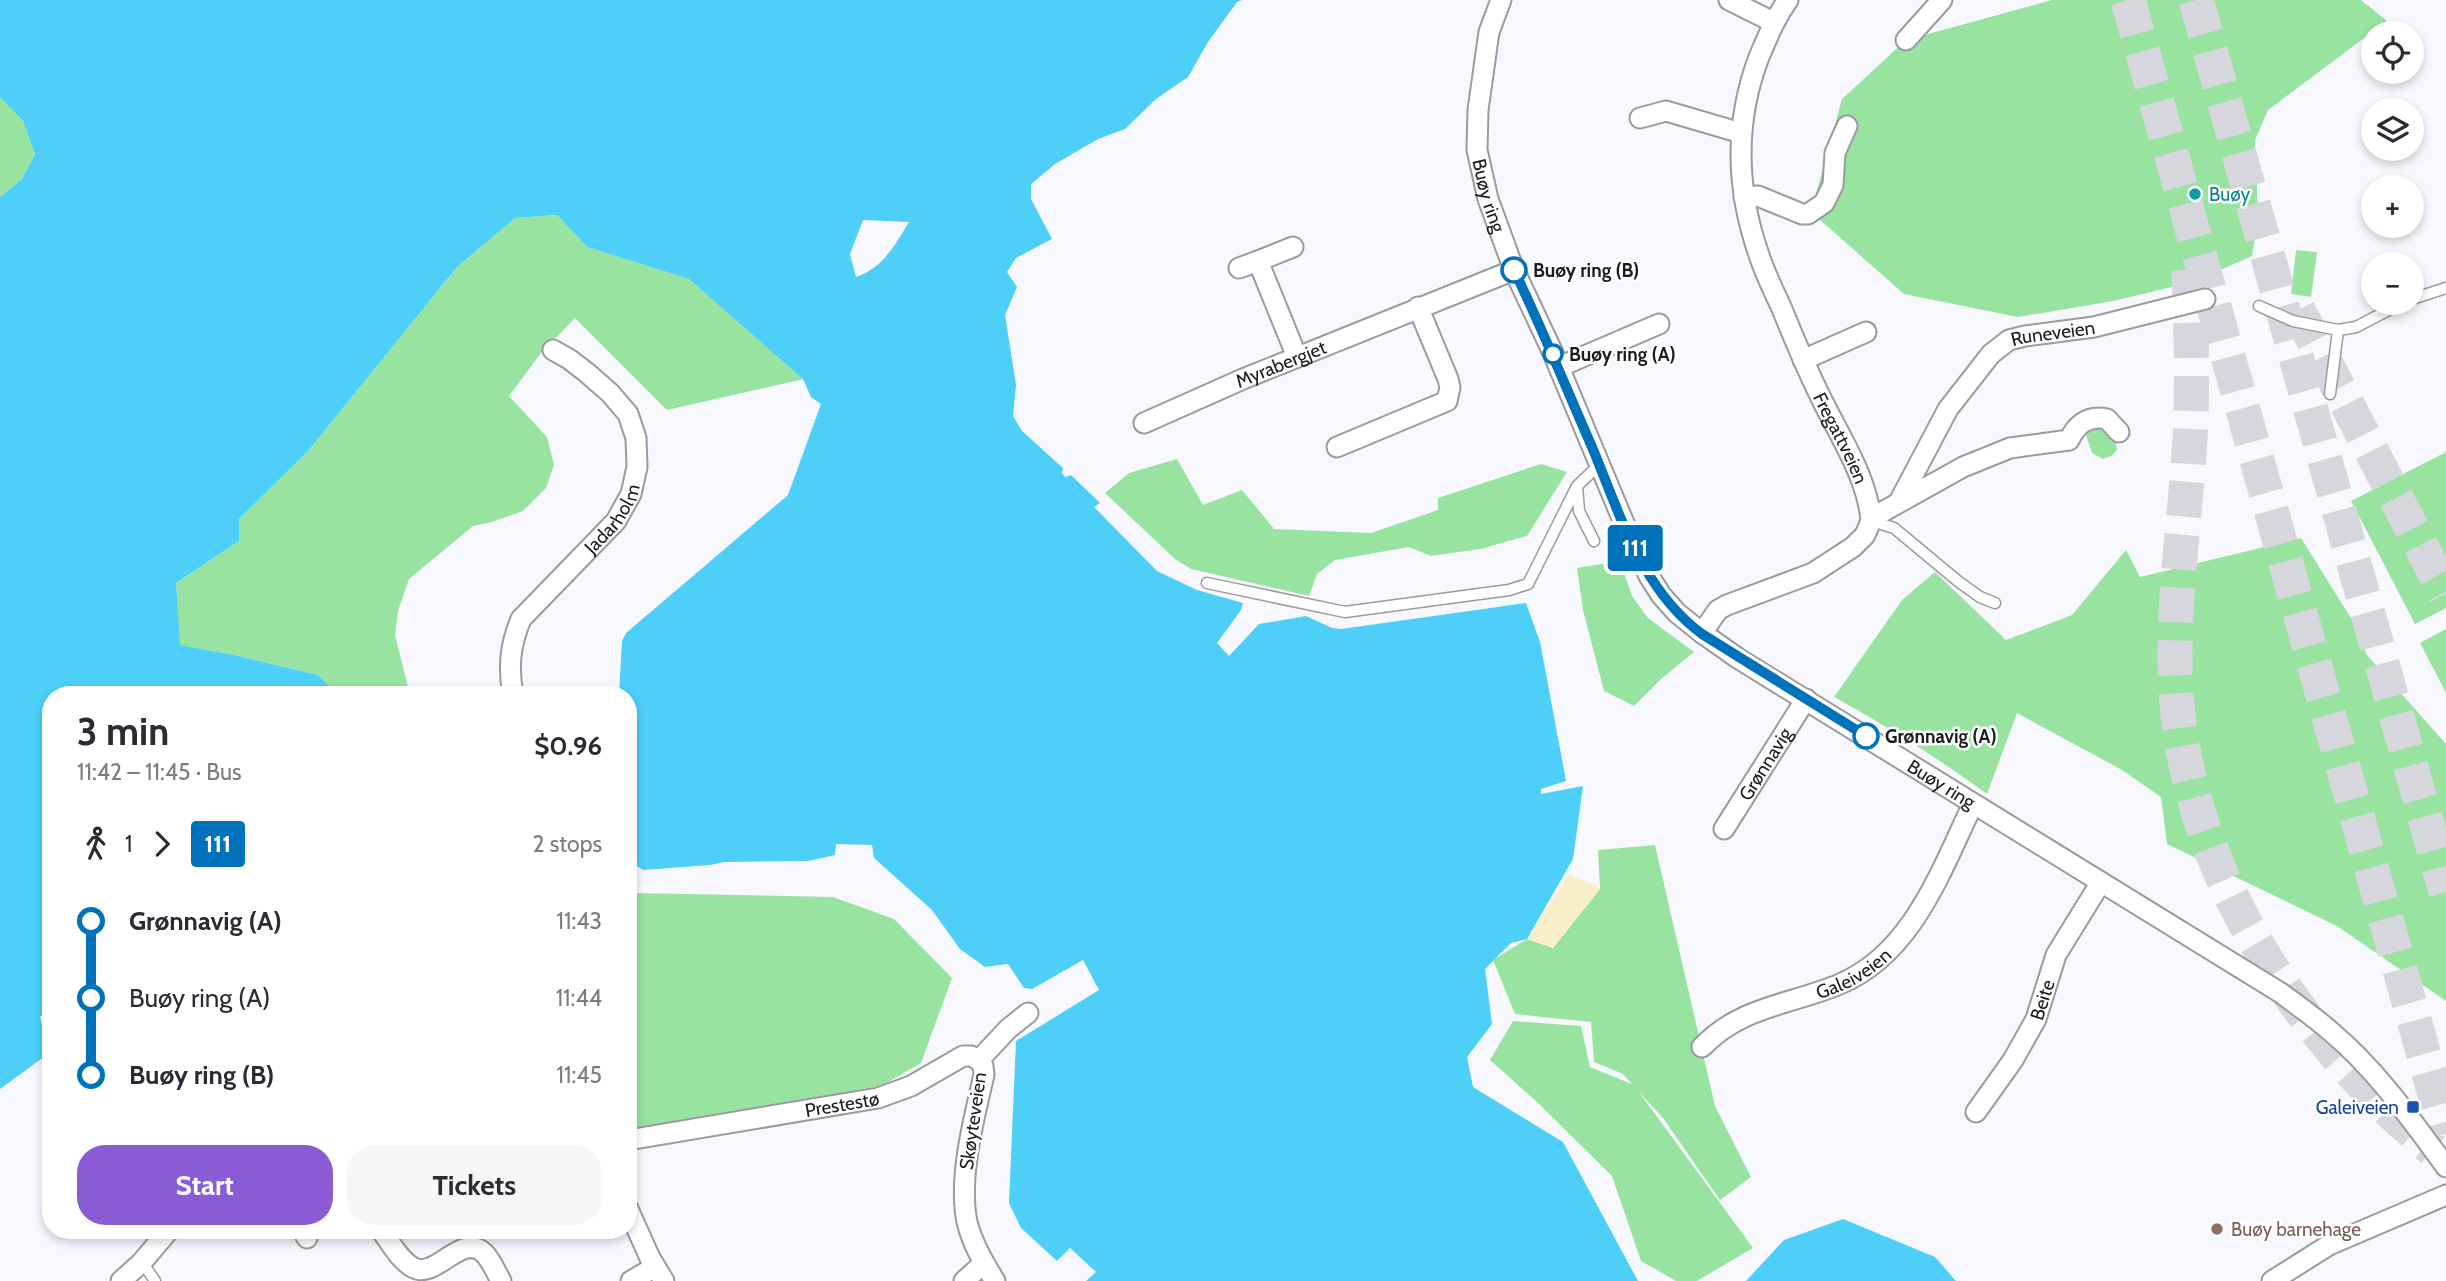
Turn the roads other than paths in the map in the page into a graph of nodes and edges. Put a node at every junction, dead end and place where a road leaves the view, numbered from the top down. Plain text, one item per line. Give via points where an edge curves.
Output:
1 (1500, 0) edge
2 (1728, 0) edge
3 (1788, 0) edge
4 (1942, 0) edge
5 (1773, 22) junction
6 (1906, 40) dead end
7 (1640, 118) dead end
8 (1847, 127) dead end
9 (1741, 133) junction
10 (1744, 197) junction
11 (1293, 247) dead end
12 (1258, 261) junction
13 (1239, 268) dead end
14 (1514, 270) junction
15 (2446, 288) edge
16 (2424, 295) edge
17 (2205, 299) dead end
18 (2259, 306) dead end
19 (1418, 307) junction
20 (2379, 315) edge
21 (1659, 324) dead end
22 (2338, 330) junction
23 (1866, 332) dead end
24 (553, 350) dead end
25 (1297, 357) junction
26 (1803, 360) junction
27 (1559, 367) junction
28 (2330, 394) dead end
29 (1144, 423) dead end
30 (2119, 432) dead end
31 (1337, 447) dead end
32 (1599, 464) junction
33 (1577, 486) junction
34 (1900, 500) junction
35 (1871, 520) junction
36 (1594, 541) dead end
37 (1207, 583) dead end
38 (1995, 603) dead end
39 (1702, 634) junction
40 (512, 686) edge
41 (1807, 699) junction
42 (1973, 804) junction
43 (1724, 830) dead end
44 (2101, 882) junction
45 (1028, 1013) dead end
46 (1702, 1047) dead end
47 (979, 1060) junction
48 (1976, 1112) dead end
49 (637, 1138) edge
50 (2446, 1167) edge
51 (2446, 1195) edge
52 (637, 1228) edge
53 (161, 1239) edge
54 (388, 1239) edge
55 (142, 1262) junction
56 (984, 1263) junction
57 (659, 1274) edge
58 (121, 1281) edge
59 (155, 1281) edge
60 (501, 1281) edge
61 (631, 1281) edge
62 (964, 1281) edge
63 (995, 1281) edge
64 (2272, 1281) edge

1 - 14 street, Buøy ring via 1480,85 1477,150 1488,200
2 - 5 street
3 - 5 street, Fregattveien
4 - 6 street
5 - 9 street, Fregattveien via 1753,74
7 - 9 street via 1666,111
8 - 10 street via 1835,153 1833,185 1824,203 1802,214 1758,196
9 - 10 street, Fregattveien
10 - 26 street, Fregattveien via 1759,256
11 - 12 street
12 - 13 street
12 - 25 street
14 - 19 street, Myrabergjet
14 - 27 street, Buøy ring
15 - 16 lane
17 - 34 street, Runeveien via 2104,325 2009,340 1991,354 1948,409
18 - 22 lane via 2293,321
19 - 25 street, Myrabergjet
19 - 31 street via 1448,379 1447,401
20 - 22 lane
21 - 27 street
22 - 28 lane
23 - 26 street
24 - 40 street, Jadarholm via 586,372 628,414 636,438 637,467 631,494 616,520 521,619 510,659
25 - 29 street, Myrabergjet
26 - 35 street, Fregattveien via 1856,472
27 - 32 street, Buøy ring
30 - 34 street, Runeveien via 2107,419 2084,420 2069,440 2010,448
32 - 33 lane
32 - 39 street, Buøy ring via 1641,561 1661,595
33 - 36 lane via 1579,511
33 - 37 lane via 1528,584 1510,590 1345,612
34 - 35 street, Runeveien
35 - 38 lane via 1894,528 1959,582
35 - 39 street, Runeveien via 1865,535 1826,565 1718,610
39 - 41 street, Buøy ring
41 - 42 street, Buøy ring
41 - 43 street, Grønnavig
42 - 44 street, Buøy ring
42 - 46 street, Galeiveien via 1921,909 1901,937 1866,971 1727,1024
44 - 48 street, Beite via 2056,955 2036,1019
44 - 50 street, Buøy ring via 2281,993 2331,1031 2404,1111
45 - 47 street
47 - 49 street, Prestestø via 963,1056 911,1086 878,1098
47 - 56 street, Skøyteveien via 984,1075 969,1145 966,1210
51 - 64 street via 2329,1245
52 - 57 street
53 - 55 street
54 - 60 street via 412,1267 426,1270 456,1252 474,1248 484,1253
55 - 58 street
55 - 59 lane
56 - 62 street
56 - 63 street, Skøyteveien
57 - 61 street

